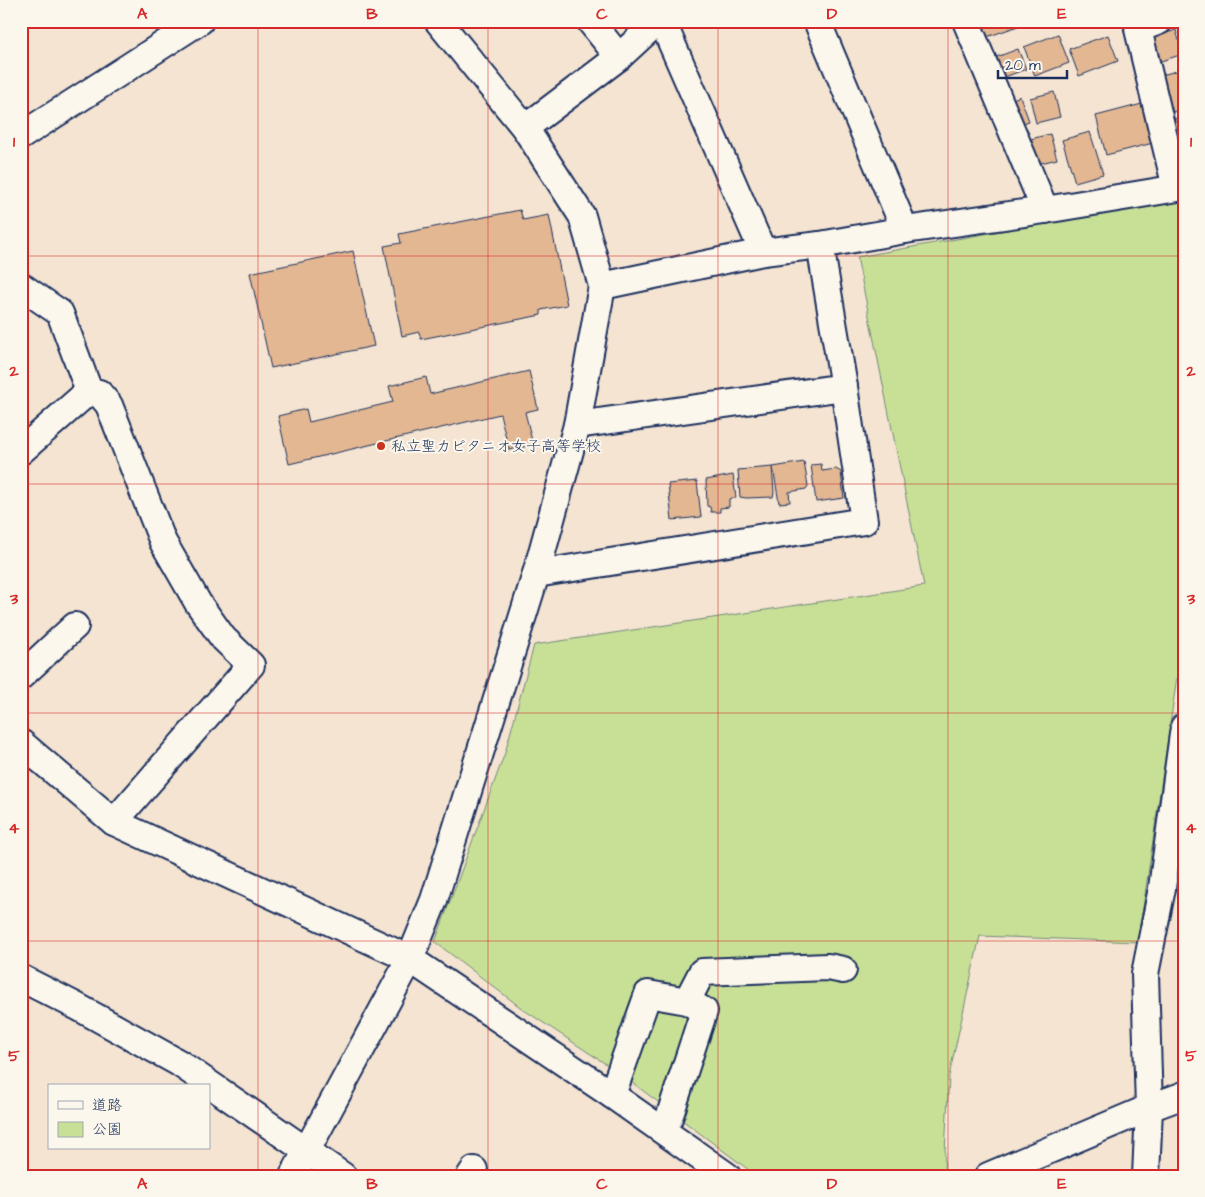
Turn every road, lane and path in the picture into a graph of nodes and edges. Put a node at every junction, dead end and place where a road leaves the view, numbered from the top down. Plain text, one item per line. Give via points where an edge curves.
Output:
1 (200, 21) edge
2 (590, 21) edge
3 (658, 21) edge
4 (662, 21) edge
5 (817, 21) edge
6 (966, 21) edge
7 (1159, 21) edge
8 (441, 22) edge
9 (619, 57) junction
10 (525, 128) junction
11 (21, 136) edge
12 (1180, 187) edge
13 (1045, 210) junction
14 (905, 230) junction
15 (820, 245) junction
16 (763, 252) junction
17 (21, 286) edge
18 (602, 286) junction
19 (844, 387) junction
20 (89, 391) junction
21 (576, 425) junction
22 (21, 451) edge
23 (536, 574) junction
24 (75, 626) dead end
25 (21, 676) edge
26 (21, 743) edge
27 (1182, 744) edge
28 (114, 822) junction
29 (1173, 887) edge
30 (410, 958) junction
31 (843, 970) dead end
32 (21, 978) edge
33 (687, 1001) junction
34 (612, 1095) junction
35 (1184, 1095) edge
36 (1149, 1108) junction
37 (661, 1128) junction
38 (307, 1150) junction
39 (293, 1176) edge
40 (343, 1176) edge
41 (727, 1176) edge
42 (988, 1176) edge
43 (1146, 1176) edge

1 - 11 street
2 - 9 street
3 - 9 street
4 - 16 street
5 - 14 street
6 - 13 street
7 - 12 street via 1138,29
8 - 10 street
9 - 10 street
10 - 18 street via 582,216
12 - 13 street
13 - 14 street
14 - 15 street
15 - 16 street
15 - 19 street
16 - 18 street
17 - 20 street via 60,313
18 - 21 street
19 - 21 street
19 - 23 street via 864,521
20 - 22 street
20 - 28 street via 99,393 109,405 163,542 198,603 223,638 251,665
21 - 23 street
23 - 30 street via 434,900
24 - 25 street
26 - 28 street
27 - 29 street
28 - 30 street
29 - 36 street via 1145,974
30 - 34 street
30 - 38 street
31 - 33 street via 828,967 702,972
32 - 38 street via 180,1063
33 - 34 street via 648,994
33 - 37 street via 704,1011 669,1118
34 - 37 street
35 - 36 street
36 - 42 street
36 - 43 street
37 - 41 street
38 - 39 street
38 - 40 street

